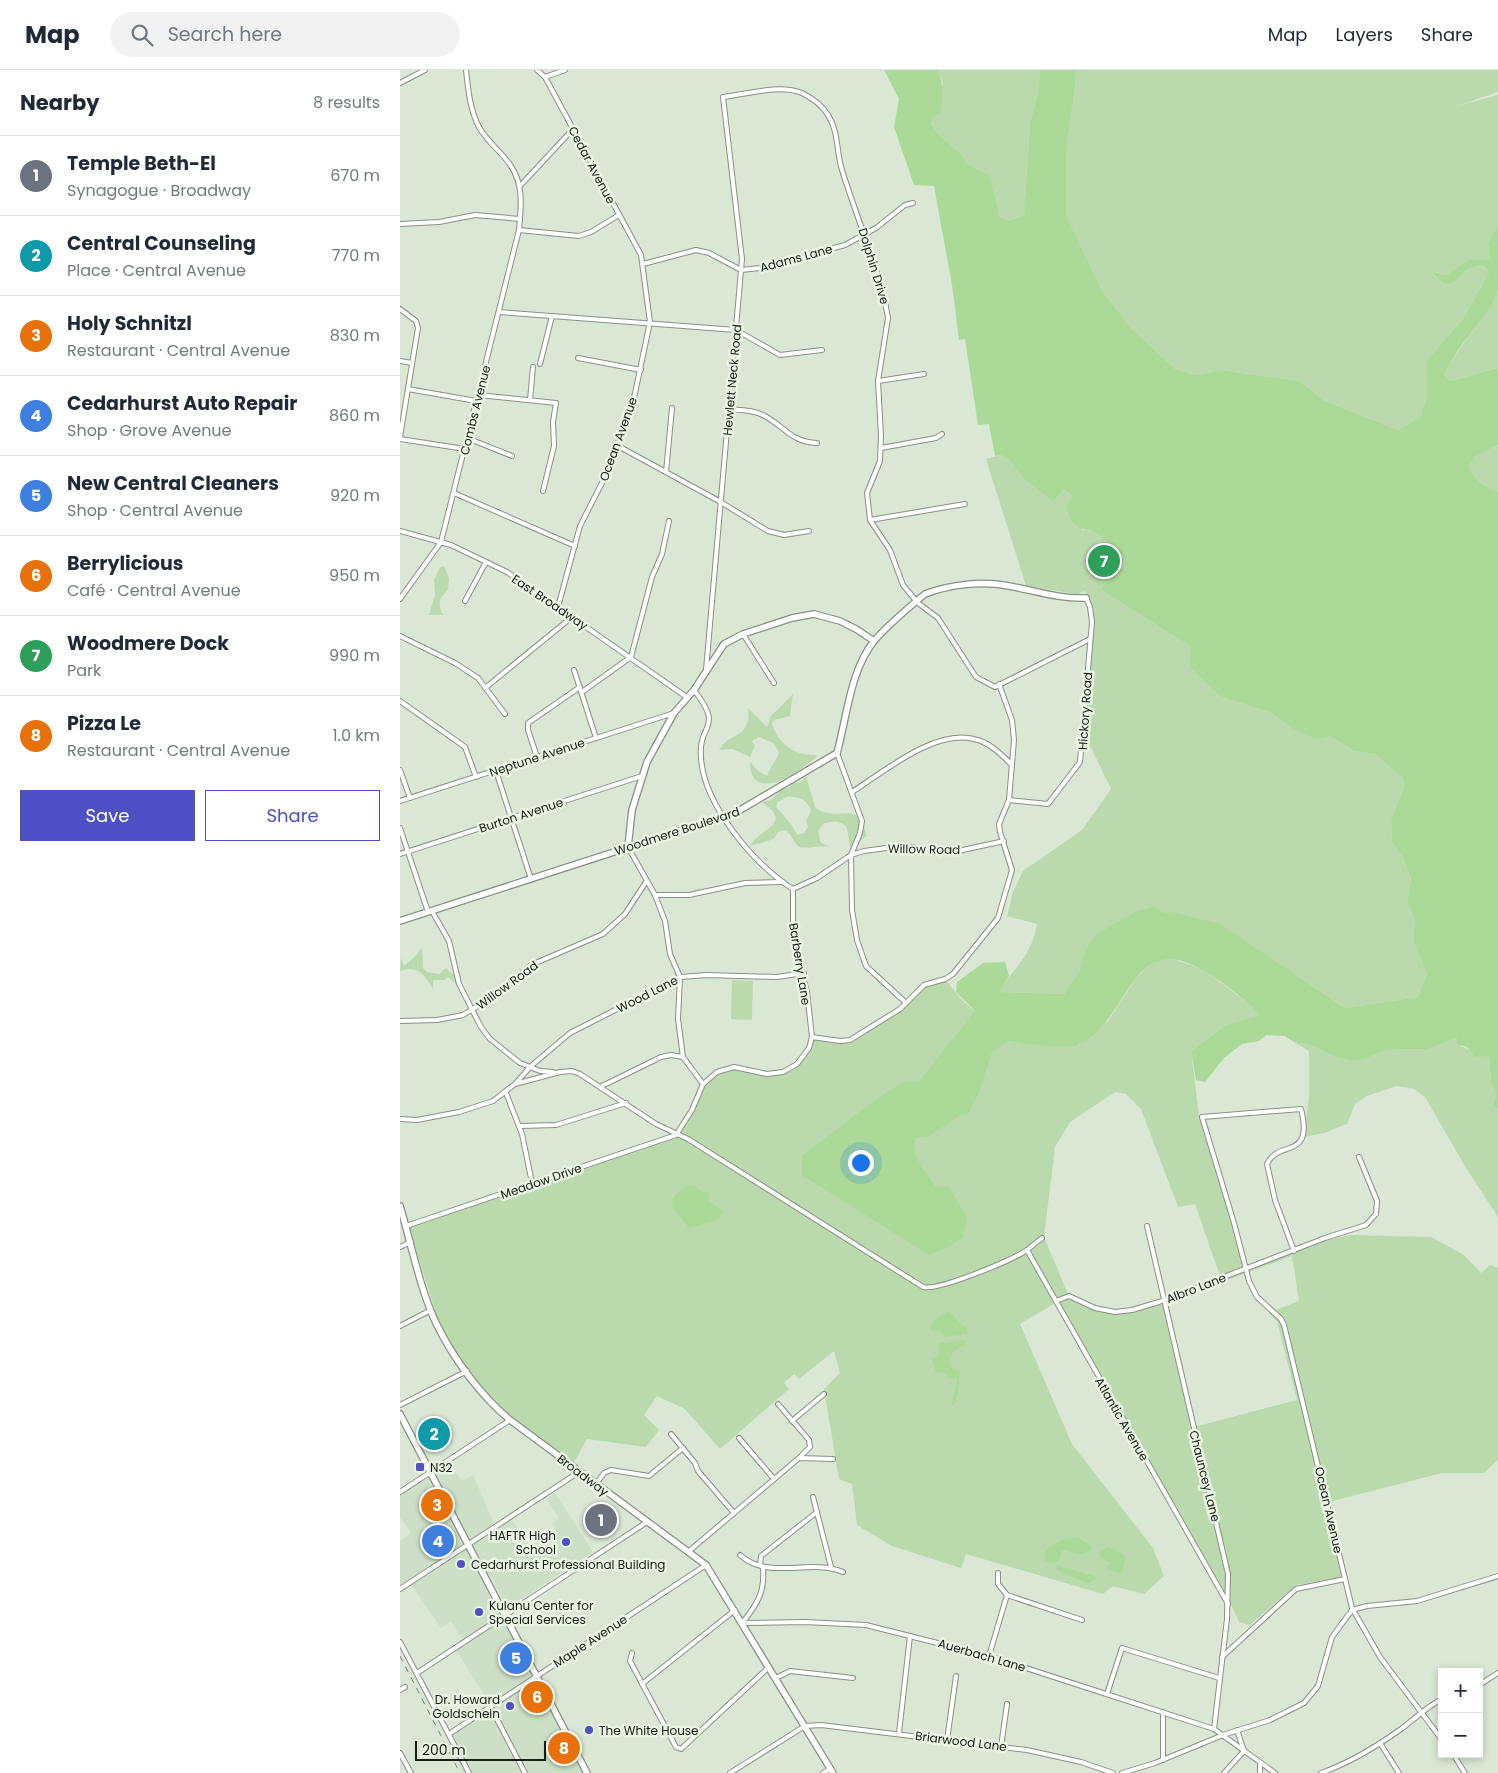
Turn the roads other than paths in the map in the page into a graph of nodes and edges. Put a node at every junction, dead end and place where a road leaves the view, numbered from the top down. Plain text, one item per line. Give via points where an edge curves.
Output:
1 (424, 70) edge
2 (466, 70) edge
3 (537, 70) edge
4 (565, 70) edge
5 (545, 77) junction
6 (400, 83) edge
7 (730, 96) joint
8 (573, 129) junction
9 (520, 186) junction
10 (913, 203) dead end
11 (619, 215) junction
12 (520, 219) junction
13 (400, 224) edge
14 (519, 230) junction
15 (864, 235) junction
16 (643, 264) junction
17 (741, 270) junction
18 (400, 309) edge
19 (499, 312) junction
20 (552, 316) junction
21 (650, 322) junction
22 (736, 330) junction
23 (822, 350) dead end
24 (578, 358) dead end
25 (400, 361) edge
26 (412, 363) junction
27 (540, 364) dead end
28 (533, 367) dead end
29 (640, 370) junction
30 (924, 374) dead end
31 (878, 381) junction
32 (408, 389) junction
33 (479, 395) junction
34 (530, 400) junction
35 (476, 401) junction
36 (672, 408) dead end
37 (729, 409) junction
38 (942, 434) dead end
39 (400, 438) edge
40 (467, 438) junction
41 (817, 443) dead end
42 (618, 446) junction
43 (880, 448) junction
44 (465, 449) junction
45 (512, 456) dead end
46 (666, 472) junction
47 (543, 491) dead end
48 (454, 493) junction
49 (721, 502) junction
50 (965, 504) dead end
51 (870, 520) junction
52 (669, 521) dead end
53 (400, 530) edge
54 (809, 531) dead end
55 (441, 542) junction
56 (574, 546) junction
57 (486, 562) junction
58 (1086, 598) joint
59 (400, 600) edge
60 (916, 601) junction
61 (465, 602) dead end
62 (558, 608) junction
63 (572, 617) junction
64 (743, 634) junction
65 (400, 636) edge
66 (1090, 639) junction
67 (874, 641) junction
68 (631, 658) junction
69 (574, 670) dead end
70 (705, 672) junction
71 (774, 683) dead end
72 (999, 684) junction
73 (580, 687) junction
74 (485, 688) junction
75 (694, 690) junction
76 (582, 692) junction
77 (688, 698) junction
78 (400, 701) edge
79 (674, 713) junction
80 (505, 714) dead end
81 (596, 738) junction
82 (837, 753) junction
83 (536, 757) junction
84 (1012, 765) junction
85 (400, 770) edge
86 (496, 770) junction
87 (642, 776) junction
88 (476, 777) junction
89 (852, 792) junction
90 (410, 798) junction
91 (1009, 800) junction
92 (400, 801) edge
93 (723, 817) junction
94 (511, 818) junction
95 (400, 828) edge
96 (1004, 841) junction
97 (628, 847) junction
98 (408, 852) junction
99 (400, 854) edge
100 (851, 855) junction
101 (530, 879) junction
102 (646, 882) junction
103 (781, 882) junction
104 (793, 890) junction
105 (655, 895) junction
106 (430, 912) junction
107 (400, 921) edge
108 (804, 973) junction
109 (680, 977) junction
110 (905, 1002) junction
111 (473, 1009) junction
112 (400, 1020) edge
113 (812, 1038) junction
114 (683, 1057) junction
115 (530, 1068) junction
116 (560, 1072) junction
117 (515, 1084) junction
118 (703, 1084) junction
119 (602, 1086) junction
120 (506, 1092) junction
121 (626, 1103) junction
122 (400, 1119) edge
123 (520, 1126) junction
124 (676, 1135) junction
125 (1359, 1157) dead end
126 (532, 1183) junction
127 (400, 1206) edge
128 (406, 1226) junction
129 (1147, 1226) dead end
130 (1042, 1238) dead end
131 (410, 1242) junction
132 (400, 1247) edge
133 (1027, 1250) junction
134 (1294, 1250) junction
135 (1247, 1269) junction
136 (1163, 1300) junction
137 (1056, 1301) junction
138 (431, 1310) junction
139 (400, 1326) edge
140 (467, 1371) junction
141 (824, 1394) dead end
142 (778, 1404) dead end
143 (400, 1405) edge
144 (400, 1414) edge
145 (510, 1420) junction
146 (792, 1421) junction
147 (671, 1434) dead end
148 (739, 1438) dead end
149 (683, 1448) junction
150 (799, 1458) junction
151 (834, 1459) dead end
152 (430, 1472) junction
153 (579, 1472) junction
154 (774, 1479) junction
155 (596, 1484) junction
156 (400, 1492) edge
157 (813, 1498) dead end
158 (817, 1512) junction
159 (734, 1513) junction
160 (647, 1522) junction
161 (468, 1545) junction
162 (688, 1552) junction
163 (740, 1555) dead end
164 (706, 1565) junction
165 (762, 1566) junction
166 (831, 1567) junction
167 (843, 1572) dead end
168 (998, 1573) dead end
169 (1498, 1576) edge
170 (1345, 1579) junction
171 (400, 1589) edge
172 (1007, 1595) junction
173 (1228, 1604) junction
174 (734, 1610) junction
175 (1353, 1610) junction
176 (505, 1616) junction
177 (1082, 1620) dead end
178 (742, 1623) junction
179 (910, 1636) junction
180 (400, 1642) edge
181 (632, 1653) dead end
182 (989, 1656) junction
183 (1222, 1657) junction
184 (769, 1667) junction
185 (417, 1673) junction
186 (1498, 1673) edge
187 (536, 1676) junction
188 (956, 1676) dead end
189 (776, 1678) junction
190 (853, 1678) dead end
191 (1219, 1678) junction
192 (1483, 1682) edge
193 (642, 1684) junction
194 (405, 1687) dead end
195 (400, 1690) edge
196 (1107, 1694) junction
197 (1438, 1702) edge
198 (1006, 1704) dead end
199 (490, 1706) junction
200 (1163, 1712) junction
201 (1421, 1713) junction
202 (805, 1726) junction
203 (1214, 1729) junction
204 (1237, 1730) junction
205 (899, 1733) junction
206 (449, 1734) junction
207 (1222, 1735) junction
208 (1438, 1735) edge
209 (947, 1740) junction
210 (1380, 1743) junction
211 (1001, 1747) junction
212 (1244, 1752) junction
213 (400, 1753) edge
214 (1455, 1758) edge
215 (1163, 1760) junction
216 (1260, 1764) junction
217 (832, 1771) edge
218 (411, 1773) edge
219 (469, 1773) edge
220 (525, 1773) edge
221 (587, 1773) edge
222 (730, 1773) edge
223 (823, 1773) edge
224 (1113, 1773) edge
225 (1122, 1773) edge
226 (1224, 1773) edge
227 (1260, 1773) edge
228 (1275, 1773) edge
229 (1321, 1773) edge
230 (1399, 1773) edge
231 (1464, 1773) edge

1 - 6 street
2 - 9 street via 478,125 511,166
3 - 5 street, Cedar Avenue
4 - 5 street
5 - 8 street, Cedar Avenue
7 - 15 street, Dolphin Drive via 788,90 819,104 834,127 841,167
7 - 17 street, Hewlett Neck Road via 723,97 738,215
8 - 9 street
8 - 11 street, Cedar Avenue
9 - 12 street, Combs Avenue
10 - 15 street, Adams Lane via 905,205
11 - 14 street via 579,236
11 - 16 street, Cedar Avenue
12 - 13 street via 475,216
12 - 14 street, Combs Avenue
14 - 19 street, Combs Avenue
15 - 17 street, Adams Lane via 845,245
15 - 31 street, Dolphin Drive via 888,313
16 - 17 street, Adams Lane via 696,250 709,253
16 - 21 street, Ocean Avenue
17 - 22 street, Hewlett Neck Road
18 - 26 street via 418,324
19 - 20 street
19 - 33 street, Combs Avenue
20 - 21 street
20 - 27 street
21 - 22 street
21 - 29 street, Ocean Avenue
22 - 23 street via 780,355
22 - 37 street, Hewlett Neck Road
24 - 29 street
25 - 26 street
26 - 32 street
28 - 34 street
29 - 42 street, Ocean Avenue
30 - 31 street
31 - 43 street, Dolphin Drive
32 - 35 street
32 - 39 street
33 - 34 street
33 - 35 street, Combs Avenue
34 - 47 street via 556,402 554,446
35 - 40 street, Combs Avenue
36 - 46 street
37 - 41 street via 760,413 792,436 804,442
37 - 49 street, Hewlett Neck Road
38 - 43 street via 936,438
39 - 44 street
40 - 44 street, Combs Avenue
40 - 45 street
42 - 46 street
42 - 56 street, Ocean Avenue via 583,519
43 - 51 street, Dolphin Drive via 878,469 867,493
44 - 48 street, Combs Avenue
46 - 49 street
48 - 55 street, Combs Avenue
48 - 56 street
49 - 54 street via 776,534
49 - 70 street, Hewlett Neck Road
50 - 51 street
51 - 60 street, Dolphin Drive via 890,550 899,580
52 - 68 street
53 - 55 street, East Broadway
55 - 57 street, East Broadway
55 - 59 street
56 - 62 street, Ocean Avenue
57 - 61 street
57 - 62 street, East Broadway via 525,583
58 - 60 street via 1060,598 1009,586 980,584 935,590
58 - 66 street, Hickory Road via 1090,607
60 - 67 street
60 - 72 street, Dolphin Drive via 938,618 976,677 988,685
62 - 63 street, East Broadway
63 - 68 street, East Broadway
63 - 74 street
64 - 67 street via 814,614 840,621
64 - 70 street via 724,644
64 - 71 street
65 - 74 street via 455,663 478,678
66 - 72 street
66 - 91 street, Hickory Road via 1080,762 1048,804
67 - 82 street via 858,673
68 - 76 street
68 - 77 street, East Broadway
69 - 73 street
70 - 75 street
72 - 84 street via 1012,720
73 - 76 street
73 - 83 street via 528,723
74 - 80 street
75 - 77 street
75 - 93 street via 710,718 701,747 702,770
76 - 81 street
77 - 79 street
78 - 88 street via 465,747
79 - 81 street, Neptune Avenue
79 - 87 street
81 - 83 street, Neptune Avenue
82 - 89 street
82 - 93 street, Woodmere Boulevard via 745,809
83 - 86 street, Neptune Avenue
84 - 89 street via 984,742 958,738 915,752
84 - 91 street
85 - 90 street
86 - 88 street, Neptune Avenue
86 - 94 street
87 - 94 street, Burton Avenue
87 - 97 street via 632,810
88 - 90 street, Neptune Avenue
89 - 100 street via 862,821
90 - 92 street, Neptune Avenue
91 - 96 street via 1000,824
93 - 97 street, Woodmere Boulevard
93 - 103 street
94 - 98 street, Burton Avenue
94 - 101 street
95 - 98 street
96 - 100 street, Willow Road via 958,851 901,846
96 - 110 street via 1012,870 998,918 953,974 924,985
97 - 101 street, Woodmere Boulevard
97 - 102 street
98 - 99 street, Burton Avenue
98 - 106 street
100 - 104 street, Willow Road
100 - 110 street via 852,910 863,961
101 - 106 street, Woodmere Boulevard
102 - 105 street
102 - 111 street, Willow Road via 625,914 603,934 531,965
103 - 104 street
103 - 105 street via 745,883 689,895
104 - 108 street, Barberry Lane via 793,937
105 - 109 street via 666,926 670,954
106 - 107 street, Woodmere Boulevard
106 - 111 street via 445,931 459,984
108 - 109 street, Wood Lane via 777,977
108 - 113 street, Barberry Lane
109 - 114 street via 678,1019
109 - 115 street, Wood Lane via 570,1033
110 - 113 street via 894,1013 850,1040
111 - 112 street, Willow Road via 453,1018
111 - 115 street via 490,1039 510,1057
113 - 118 street via 802,1058 783,1072 767,1074 730,1067 717,1072
114 - 118 street
114 - 119 street via 661,1057
115 - 116 street
115 - 117 street, Wood Lane
116 - 117 street
116 - 119 street via 572,1071
117 - 120 street, Wood Lane
118 - 124 street
119 - 121 street
120 - 122 street, Wood Lane via 493,1101 458,1112 417,1120
120 - 123 street
121 - 123 street via 556,1125
121 - 124 street
123 - 126 street
124 - 126 street, Meadow Drive
124 - 133 street via 703,1148 926,1288 935,1288
125 - 134 street, Albro Lane via 1377,1201 1376,1214 1366,1225
126 - 128 street, Meadow Drive
127 - 128 street, Broadway
128 - 131 street, Broadway
129 - 136 street, Chauncey Lane
130 - 133 street
131 - 132 street
131 - 138 street, Broadway
133 - 137 street, Atlantic Avenue
134 - 135 street, Albro Lane
134 - 135 street via 1275,1200 1267,1164 1270,1158 1300,1143 1304,1126 1301,1109 1202,1118
135 - 136 street, Albro Lane
135 - 170 street, Ocean Avenue via 1254,1294 1284,1325
136 - 137 street, Albro Lane via 1115,1312 1095,1308 1068,1296
136 - 173 street, Chauncey Lane via 1224,1553 1229,1582
137 - 173 street, Atlantic Avenue
138 - 139 street
138 - 140 street, Broadway
140 - 143 street
140 - 145 street, Broadway
141 - 146 street
142 - 146 street
144 - 152 street
145 - 152 street
145 - 153 street, Broadway
146 - 150 street via 809,1440 810,1447
147 - 149 street
148 - 154 street
149 - 155 street via 649,1476 611,1470 604,1473
149 - 159 street
150 - 151 street
150 - 154 street
152 - 156 street
152 - 161 street
153 - 155 street, Broadway
153 - 161 street
154 - 159 street
155 - 160 street, Broadway
157 - 158 street
158 - 165 street via 761,1556
158 - 166 street
159 - 162 street
160 - 162 street, Broadway
160 - 176 street
161 - 171 street
161 - 176 street
162 - 164 street, Broadway
163 - 165 street
164 - 174 street, Broadway
164 - 187 street, Maple Avenue
165 - 166 street
165 - 178 street via 764,1583 760,1600
166 - 167 street
168 - 172 street via 1000,1587
169 - 175 street via 1417,1601
170 - 175 street, Ocean Avenue
170 - 183 street via 1296,1590
172 - 177 street
172 - 182 street
173 - 183 street, Chauncey Lane
174 - 178 street, Broadway
174 - 193 street
175 - 201 street, Ocean Avenue via 1380,1657
175 - 204 street via 1332,1637 1314,1694 1292,1711
176 - 185 street
176 - 187 street
178 - 179 street, Auerbach Lane via 805,1622 866,1626
178 - 184 street, Broadway
179 - 182 street, Auerbach Lane
179 - 205 street
180 - 185 street
181 - 193 street via 630,1661
182 - 196 street, Auerbach Lane
183 - 191 street, Chauncey Lane
184 - 189 street, Broadway
184 - 193 street via 684,1748 676,1747
185 - 206 street
186 - 192 street
187 - 199 street, Maple Avenue
187 - 221 street
188 - 209 street
189 - 190 street via 790,1671
189 - 202 street, Broadway
191 - 196 street via 1122,1648
191 - 203 street, Chauncey Lane
194 - 195 street
196 - 200 street, Auerbach Lane
197 - 201 street
198 - 211 street
199 - 206 street, Maple Avenue
199 - 220 street
200 - 203 street, Auerbach Lane
200 - 215 street
201 - 208 street, Ocean Avenue
201 - 210 street
202 - 205 street, Briarwood Lane
202 - 217 street, Broadway
202 - 222 street
203 - 207 street
204 - 207 street
204 - 212 street
205 - 209 street, Briarwood Lane
206 - 219 street
207 - 212 street
207 - 215 street
209 - 211 street, Briarwood Lane
210 - 229 street
210 - 230 street
211 - 224 street, Briarwood Lane via 1053,1754
212 - 216 street
212 - 226 street
213 - 218 street
214 - 231 street
215 - 225 street
216 - 227 street
216 - 228 street
217 - 223 street

